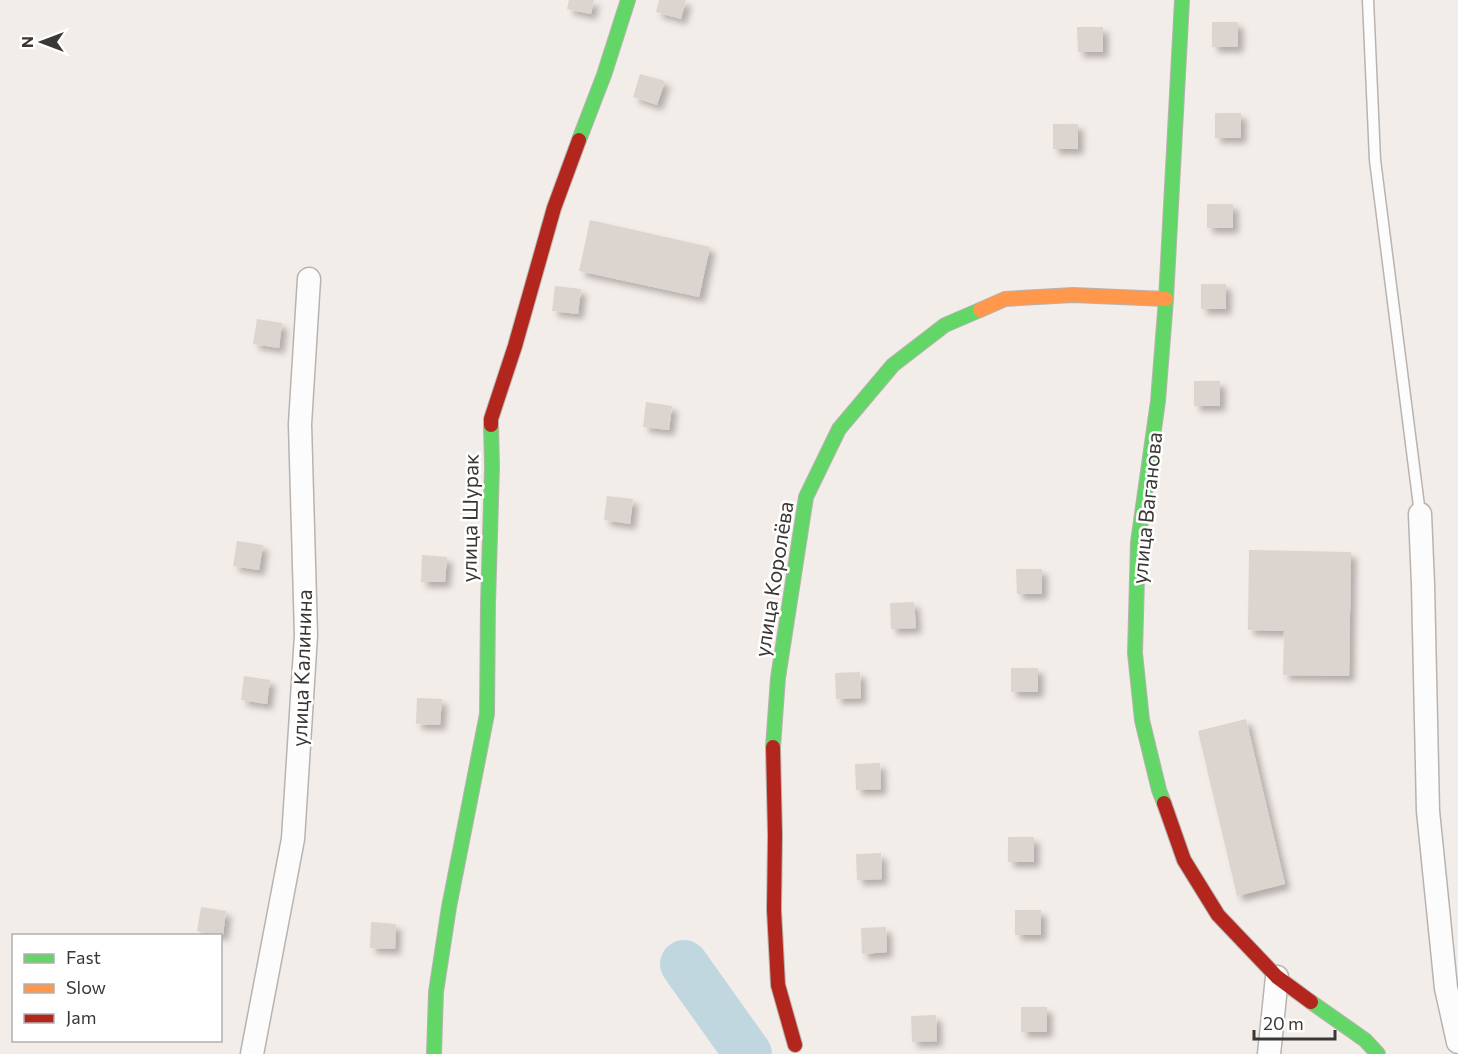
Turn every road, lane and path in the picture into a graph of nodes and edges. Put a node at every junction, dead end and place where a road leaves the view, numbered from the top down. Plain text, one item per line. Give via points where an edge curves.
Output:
1 (628, 0) edge
2 (1182, 0) edge
3 (1368, 0) edge
4 (309, 279) dead end
5 (1166, 299) junction
6 (1420, 514) joint
7 (1277, 976) junction
8 (1458, 1042) edge
9 (795, 1045) dead end
10 (252, 1054) edge
11 (434, 1054) edge
12 (1269, 1054) edge
13 (1378, 1054) edge

1 - 11 street, улица Шурак via 554,208 491,419 487,714 436,992
2 - 5 street, улица Ваганова
3 - 6 lane via 1375,160
4 - 10 street, улица Калинина via 300,424 306,634 293,839
5 - 7 street, улица Ваганова via 1158,401 1138,542 1135,653 1142,720 1159,790 1184,860 1218,915
5 - 9 street, улица Королёва via 1073,295 1005,299 945,325 893,365 839,429 806,497 778,678 773,752 774,910 778,985
6 - 8 street via 1428,811 1446,988
7 - 12 street
7 - 13 street, улица Ваганова via 1365,1040

